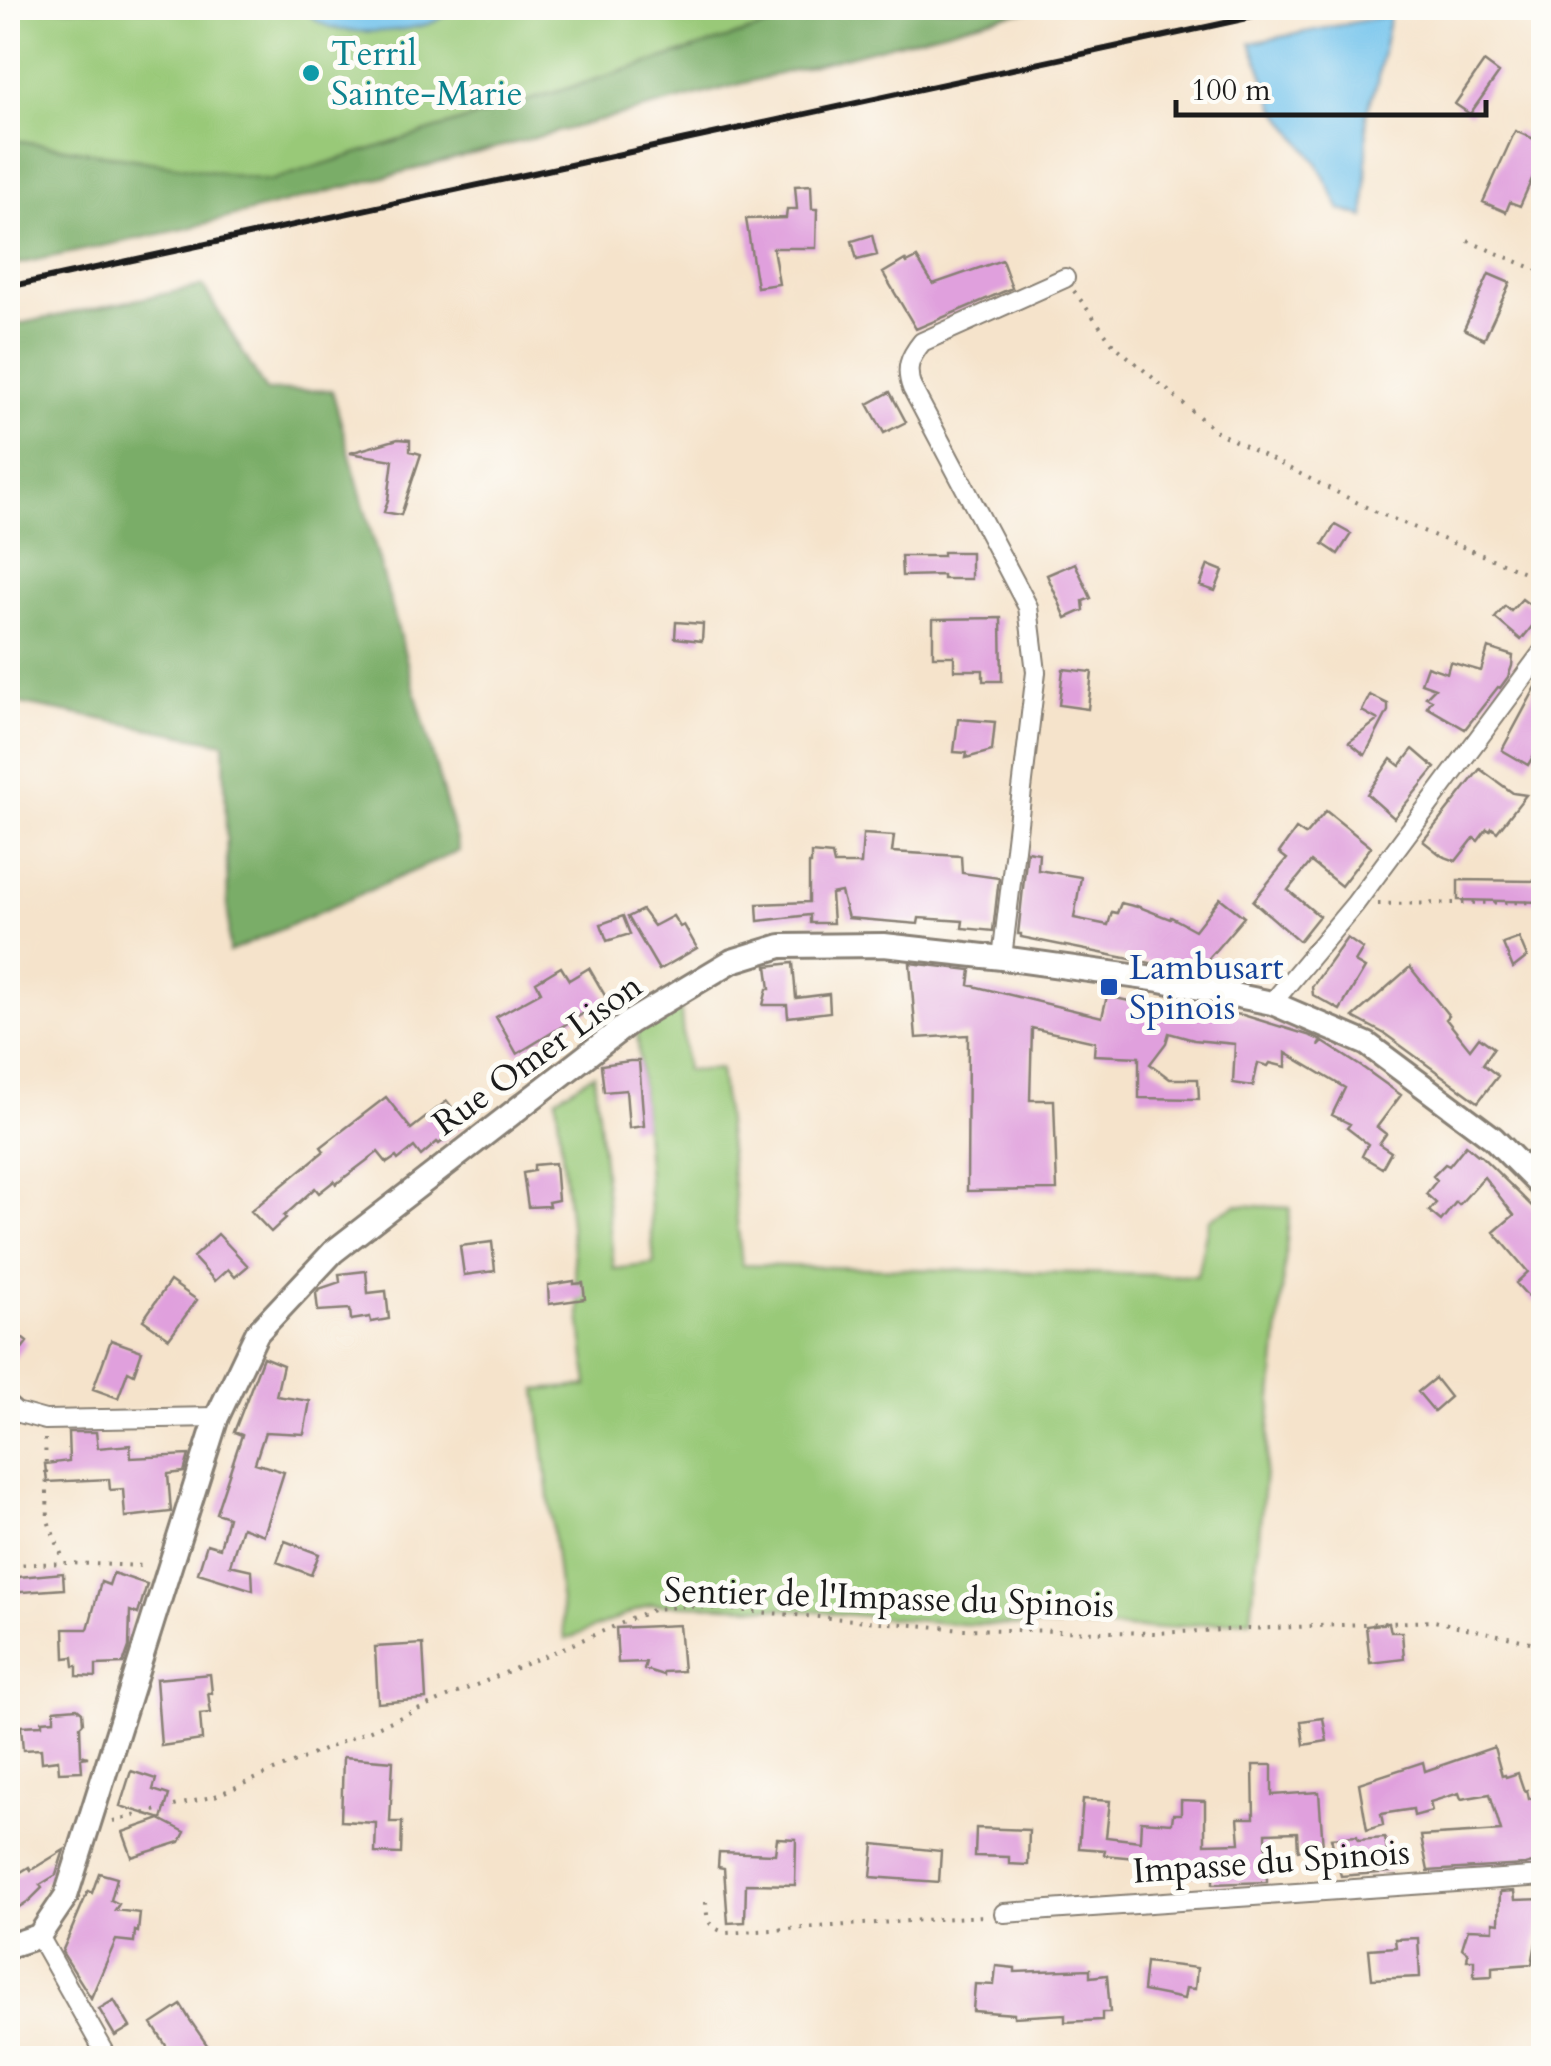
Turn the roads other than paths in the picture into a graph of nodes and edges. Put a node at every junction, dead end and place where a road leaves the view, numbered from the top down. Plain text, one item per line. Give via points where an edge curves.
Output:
1 (1064, 278) road end
2 (1544, 650) edge
3 (1002, 958) junction
4 (1272, 1003) junction
5 (1544, 1190) edge
6 (8, 1405) edge
7 (217, 1417) junction
8 (1544, 1876) edge
9 (1004, 1913) road end
10 (40, 1936) junction
11 (8, 1946) edge
12 (108, 2058) edge

1 - 3 street via 922,342 908,364 912,388 1028,607 1036,672
2 - 4 street via 1355,904
3 - 4 street, Rue Omer Lison
3 - 7 street, Rue Omer Lison via 884,946 780,946 732,961 630,1022 333,1252 257,1333
4 - 5 street, Rue Omer Lison via 1367,1044 1493,1138
6 - 7 street via 45,1420
7 - 10 street, Rue Omer Lison via 66,1896
8 - 9 street, Impasse du Spinois
10 - 11 street
10 - 12 street

